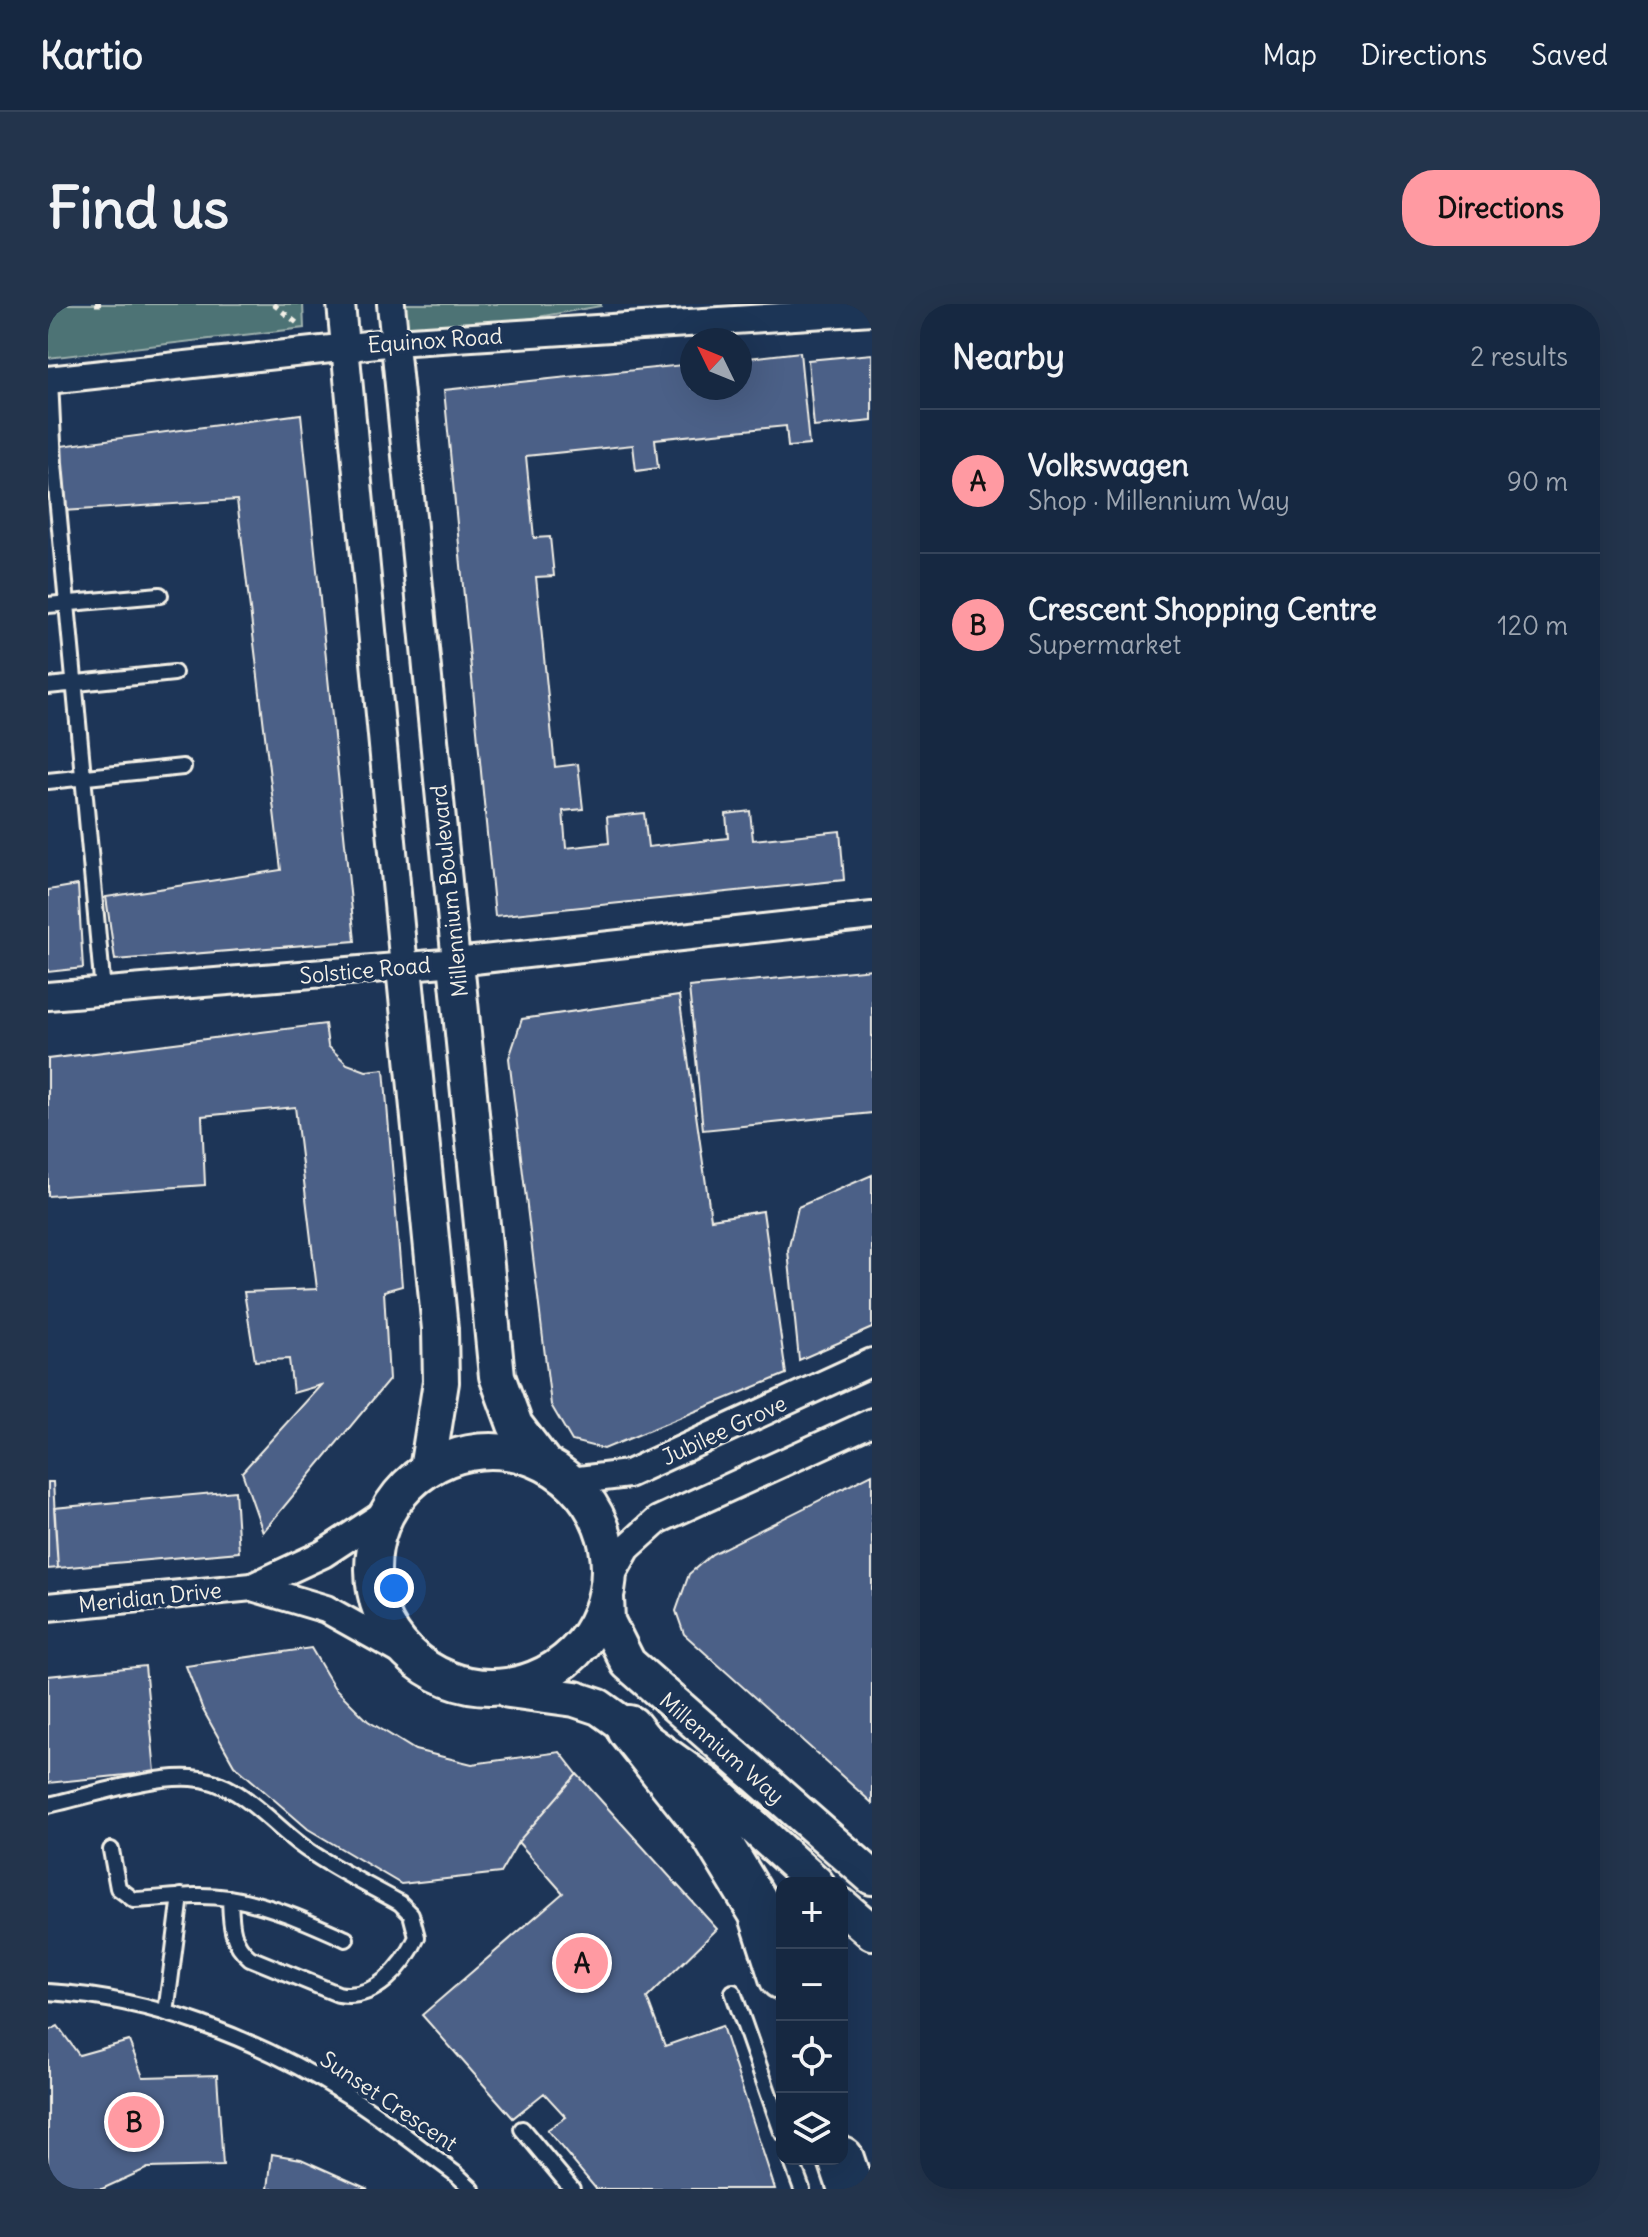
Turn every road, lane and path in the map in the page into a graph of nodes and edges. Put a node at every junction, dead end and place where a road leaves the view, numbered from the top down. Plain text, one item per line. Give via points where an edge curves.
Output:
1 (95, 304) edge
2 (103, 304) edge
3 (273, 304) edge
4 (341, 304) edge
5 (391, 304) edge
6 (872, 311) edge
7 (297, 323) dead end
8 (395, 342) junction
9 (345, 348) junction
10 (49, 380) edge
11 (160, 595) dead end
12 (67, 602) junction
13 (48, 605) edge
14 (174, 673) dead end
15 (75, 683) junction
16 (48, 686) edge
17 (183, 767) dead end
18 (84, 777) junction
19 (48, 781) edge
20 (872, 916) edge
21 (456, 962) junction
22 (404, 967) junction
23 (103, 991) junction
24 (48, 996) edge
25 (872, 1362) edge
26 (872, 1422) edge
27 (427, 1470) junction
28 (558, 1473) junction
29 (387, 1512) junction
30 (252, 1587) junction
31 (606, 1591) junction
32 (48, 1607) edge
33 (410, 1656) junction
34 (494, 1688) junction
35 (629, 1728) junction
36 (48, 1805) edge
37 (111, 1850) dead end
38 (869, 1874) edge
39 (809, 1877) edge
40 (181, 1896) junction
41 (230, 1898) junction
42 (848, 1911) edge
43 (872, 1932) edge
44 (346, 1939) dead end
45 (776, 1958) edge
46 (48, 1992) edge
47 (733, 1992) dead end
48 (166, 2013) junction
49 (776, 2115) edge
50 (522, 2129) dead end
51 (793, 2165) edge
52 (843, 2165) edge
53 (472, 2189) edge
54 (572, 2189) edge
55 (802, 2189) edge
56 (851, 2189) edge

1 - 2 path
3 - 7 path
4 - 9 street
5 - 8 street, Millennium Boulevard
6 - 8 street, Equinox Road
8 - 9 street, Equinox Road
8 - 21 street, Millennium Boulevard
9 - 10 street, Equinox Road
9 - 22 street
10 - 12 lane
11 - 12 lane
12 - 13 lane
12 - 15 lane
14 - 15 lane
15 - 16 lane
15 - 18 lane
17 - 18 lane
18 - 19 lane
18 - 23 lane
20 - 21 street, Solstice Road
21 - 22 street, Solstice Road
21 - 28 street, Millennium Boulevard via 497,1376 515,1425
22 - 23 street, Solstice Road
22 - 27 street via 440,1329 441,1382
23 - 24 street, Solstice Road
25 - 28 street, Jubilee Grove via 628,1474
26 - 31 street via 658,1520 627,1548
27 - 28 street, Millennium Boulevard via 479,1451 513,1452
27 - 29 street, Millennium Boulevard
28 - 31 street, Millennium Boulevard via 592,1508 606,1538
29 - 30 street, Meridian Drive via 323,1554
29 - 33 street, Millennium Boulevard via 375,1543 373,1584 385,1623
30 - 32 street, Meridian Drive
30 - 33 street, Meridian Drive via 326,1609
31 - 34 street, Millennium Boulevard via 588,1637 556,1668 537,1679
31 - 38 street, Millennium Way via 607,1621 628,1663
33 - 34 street, Millennium Boulevard via 448,1680
34 - 35 street, Millennium Way via 575,1699 599,1707
35 - 39 street, Millennium Way via 708,1785
35 - 45 highway via 713,1833 761,1912
36 - 41 lane via 161,1780 214,1781 232,1789 309,1851 400,1903 411,1914 417,1937 380,1985 352,1997 241,1951 232,1934
37 - 40 lane via 113,1878 126,1897
40 - 41 lane
40 - 48 lane
41 - 44 lane via 275,1909
42 - 43 street
46 - 48 lane, Sunset Crescent
47 - 49 lane
48 - 53 lane, Sunset Crescent via 302,2068 362,2105
50 - 54 lane
51 - 55 lane
52 - 56 highway

